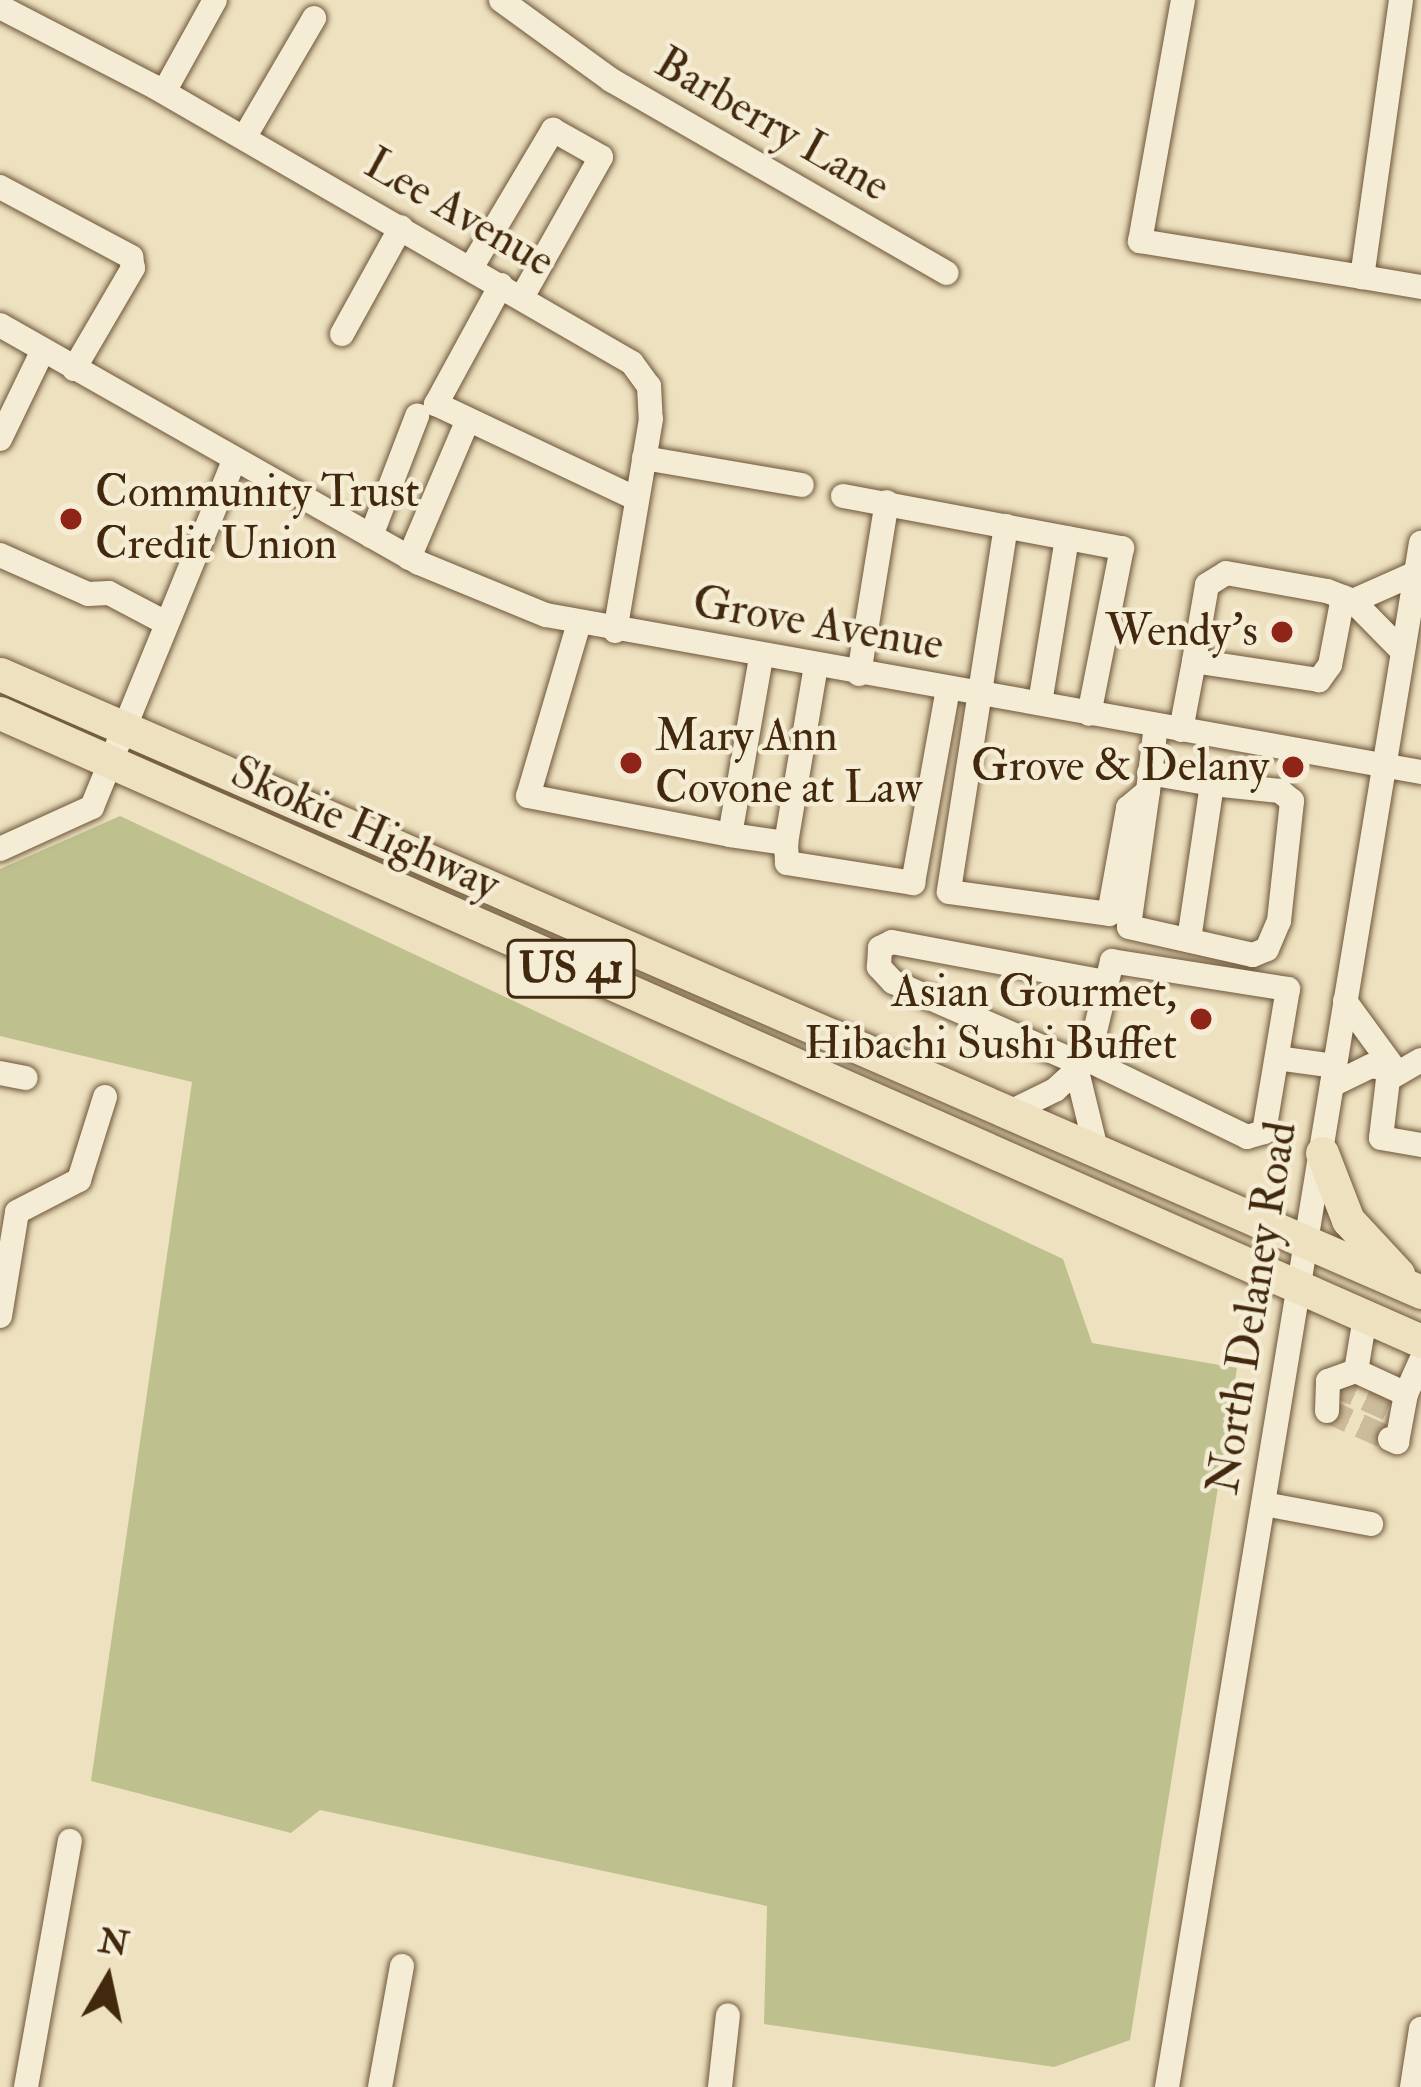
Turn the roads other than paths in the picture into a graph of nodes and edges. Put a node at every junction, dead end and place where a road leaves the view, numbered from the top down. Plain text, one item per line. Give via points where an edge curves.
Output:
1 (215, 0) edge
2 (501, 0) edge
3 (1183, 0) edge
4 (1401, 0) edge
5 (0, 7) edge
6 (314, 17) dead end
7 (164, 92) junction
8 (244, 137) junction
9 (0, 187) edge
10 (401, 227) junction
11 (471, 268) junction
12 (946, 273) dead end
13 (1362, 277) junction
14 (1421, 286) edge
15 (512, 291) junction
16 (0, 325) edge
17 (342, 334) dead end
18 (43, 350) junction
19 (74, 369) junction
20 (417, 416) dead end
21 (468, 421) junction
22 (0, 439) edge
23 (644, 458) junction
24 (235, 459) junction
25 (802, 485) dead end
26 (843, 496) dead end
27 (637, 499) junction
28 (887, 502) junction
29 (1006, 526) junction
30 (371, 536) junction
31 (1067, 538) junction
32 (0, 555) edge
33 (409, 558) junction
34 (1418, 572) edge
35 (1348, 599) junction
36 (164, 622) junction
37 (579, 623) junction
38 (615, 631) junction
39 (1403, 652) junction
40 (760, 657) junction
41 (1194, 661) junction
42 (816, 666) junction
43 (0, 674) edge
44 (859, 674) junction
45 (948, 689) junction
46 (980, 695) junction
47 (1040, 703) junction
48 (0, 713) edge
49 (1089, 714) junction
50 (122, 727) junction
51 (1169, 728) junction
52 (109, 763) junction
53 (1384, 765) junction
54 (1421, 772) edge
55 (1148, 782) junction
56 (1212, 784) junction
57 (730, 835) junction
58 (786, 843) junction
59 (0, 849) edge
60 (1189, 940) junction
61 (1101, 981) junction
62 (1345, 1001) junction
63 (1276, 1058) junction
64 (1421, 1060) edge
65 (1082, 1064) junction
66 (1396, 1071) junction
67 (0, 1073) edge
68 (1334, 1076) junction
69 (26, 1078) dead end
70 (105, 1096) dead end
71 (1010, 1112) junction
72 (1421, 1145) edge
73 (1096, 1149) junction
74 (1322, 1153) junction
75 (8, 1204) edge
76 (1309, 1242) junction
77 (1302, 1289) junction
78 (1416, 1290) edge
79 (0, 1316) edge
80 (1365, 1317) junction
81 (1421, 1341) edge
82 (1421, 1361) edge
83 (1287, 1373) junction
84 (1339, 1379) junction
85 (1401, 1407) junction
86 (1328, 1411) dead end
87 (1390, 1439) dead end
88 (1264, 1504) junction
89 (1371, 1524) dead end
90 (70, 1841) dead end
91 (402, 1966) dead end
92 (728, 2015) dead end
93 (1421, 2030) edge
94 (26, 2087) edge
95 (380, 2087) edge
96 (720, 2087) edge
97 (1167, 2087) edge
98 (1412, 2087) edge

1 - 7 street
2 - 12 street, Barberry Lane via 611,80
3 - 13 street via 1140,241
4 - 13 street
5 - 7 street, Lee Avenue
6 - 8 street
7 - 8 street, Lee Avenue
8 - 10 street, Lee Avenue
9 - 19 street via 131,257 133,268
10 - 11 street, Lee Avenue
10 - 17 street
11 - 15 street, Lee Avenue
11 - 15 street via 553,130 601,157
13 - 14 street
15 - 21 street via 436,404
15 - 23 street, Lee Avenue via 641,373 652,403
16 - 18 street, Grove Avenue
18 - 19 street, Grove Avenue
18 - 22 street
19 - 24 street, Grove Avenue
20 - 30 street
21 - 27 street
21 - 33 street
23 - 25 street
23 - 27 street, Lee Avenue
24 - 30 street, Grove Avenue
24 - 36 street
26 - 28 street
27 - 38 street, Lee Avenue
28 - 29 street
28 - 44 street
29 - 31 street
29 - 46 street
30 - 33 street, Grove Avenue
31 - 47 street
31 - 49 street via 1122,548
32 - 36 street via 88,594 109,593
33 - 37 street, Grove Avenue
34 - 35 street
34 - 39 street, North Delaney Road
35 - 39 street
35 - 41 street via 1319,680
35 - 41 street via 1226,573 1207,585
36 - 50 street
37 - 38 street, Grove Avenue
37 - 57 street via 528,796
38 - 40 street, Grove Avenue
39 - 53 street, North Delaney Road
40 - 42 street, Grove Avenue
40 - 57 street
41 - 51 street
42 - 44 street, Grove Avenue
42 - 58 street
43 - 50 highway, Skokie Highway / US 41
44 - 45 street, Grove Avenue
45 - 46 street, Grove Avenue
45 - 58 street via 913,883 787,863
46 - 47 street, Grove Avenue
46 - 55 street via 949,892 1109,914 1127,808
47 - 49 street, Grove Avenue
48 - 52 highway, Skokie Highway / US 41
49 - 51 street, Grove Avenue
50 - 52 street
50 - 71 highway, Skokie Highway / US 41
51 - 53 street, Grove Avenue
51 - 55 street
52 - 59 street via 92,807
52 - 77 highway, Skokie Highway / US 41
53 - 54 street, Grove Avenue
53 - 62 street, North Delaney Road
55 - 56 street
55 - 60 street via 1129,926
56 - 60 street
56 - 60 street via 1280,791 1292,801 1288,858 1267,949 1253,956
57 - 58 street
61 - 63 street via 1112,961 1288,989
61 - 65 street
61 - 65 street via 892,942 880,949 879,967 893,982
62 - 66 street
62 - 68 street, North Delaney Road
63 - 65 street via 1264,1132 1247,1137
63 - 68 street
64 - 66 street
65 - 71 street via 1055,1090
65 - 73 street
66 - 68 street via 1371,1066
66 - 72 street via 1388,1079 1381,1138
67 - 69 street
68 - 74 street, North Delaney Road
70 - 75 street via 80,1180
71 - 73 highway, Skokie Highway / US 41
73 - 76 highway, Skokie Highway / US 41
74 - 76 street, North Delaney Road
74 - 78 highway via 1348,1220
75 - 79 street
76 - 77 street, North Delaney Road
76 - 78 highway, Skokie Highway / US 41
77 - 80 highway, Skokie Highway / US 41
77 - 83 street, North Delaney Road
80 - 81 highway, Skokie Highway / US 41
80 - 84 street
82 - 85 street
83 - 84 street
83 - 88 street, North Delaney Road
84 - 85 street
84 - 86 street
85 - 87 street via 1397,1442
88 - 89 street
88 - 97 street, North Delaney Road
90 - 94 street
91 - 95 street
92 - 96 street
93 - 98 street

